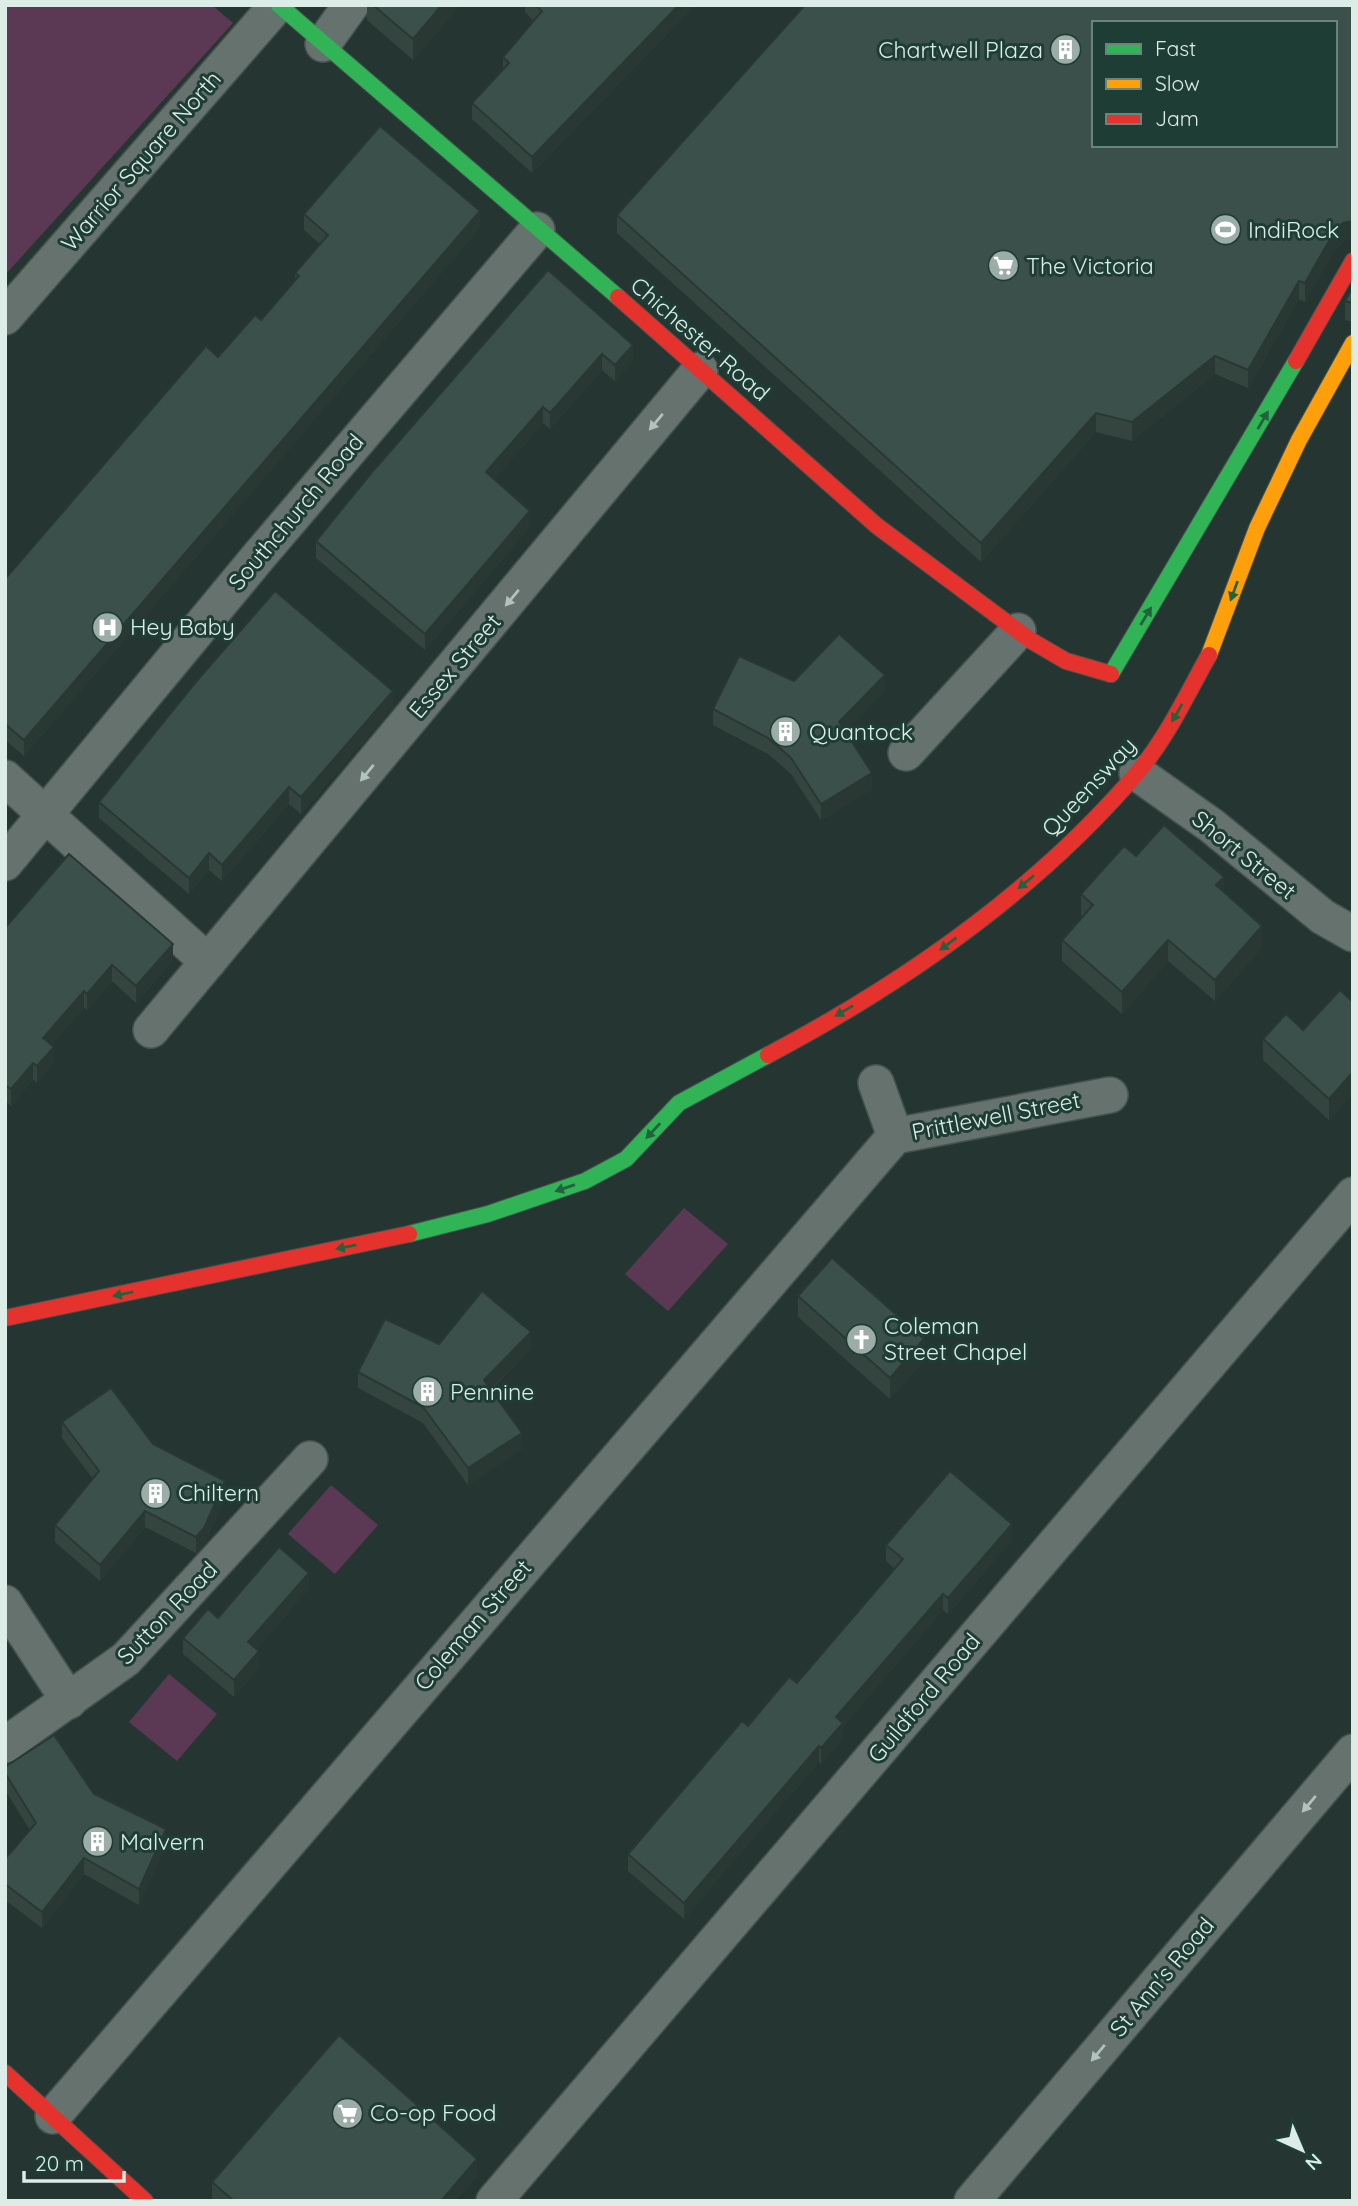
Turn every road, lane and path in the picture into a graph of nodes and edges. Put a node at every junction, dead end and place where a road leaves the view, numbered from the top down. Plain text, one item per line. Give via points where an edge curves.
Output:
1 (278, 5) edge
2 (351, 5) edge
3 (323, 44) junction
4 (537, 230) junction
5 (1353, 261) edge
6 (5, 317) edge
7 (1353, 343) edge
8 (700, 370) junction
9 (1018, 631) junction
10 (906, 753) dead end
11 (1137, 773) junction
12 (5, 778) edge
13 (45, 815) junction
14 (5, 863) edge
15 (1353, 934) edge
16 (208, 961) junction
17 (151, 1030) dead end
18 (876, 1083) dead end
19 (1110, 1095) dead end
20 (895, 1136) junction
21 (1353, 1195) edge
22 (5, 1318) edge
23 (310, 1459) dead end
24 (5, 1603) edge
25 (69, 1700) junction
26 (5, 1745) edge
27 (1353, 1752) edge
28 (5, 2073) edge
29 (53, 2116) junction
30 (145, 2201) edge
31 (494, 2201) edge
32 (972, 2201) edge

1 - 3 main road, Chichester Road
1 - 6 street, Warrior Square North
2 - 3 street
3 - 4 main road, Chichester Road
4 - 8 main road, Chichester Road
4 - 13 street, Southchurch Road
9 -> 5 main road, Chichester Road via 1066,661 1111,674
7 -> 11 main road, Queensway via 1257,528 1210,654
8 - 9 main road, Chichester Road via 877,526
8 -> 16 street, Essex Street
9 - 10 street
11 - 15 street, Short Street via 1212,826 1322,918
11 -> 22 main road, Queensway via 1045,867 938,952 797,1040 679,1103 626,1159 585,1181 488,1214 409,1234
12 - 13 street
13 - 14 street, Southchurch Road
13 - 16 street
16 - 17 street, Essex Street
18 - 20 street, Prittlewell Street
19 - 20 street, Prittlewell Street
20 - 29 street, Coleman Street
21 - 31 street, Guildford Road
23 - 25 street, Sutton Road via 126,1660
24 - 25 street
25 - 26 street, Sutton Road
27 -> 32 street, St Ann's Road
28 - 29 main road
29 - 30 main road

